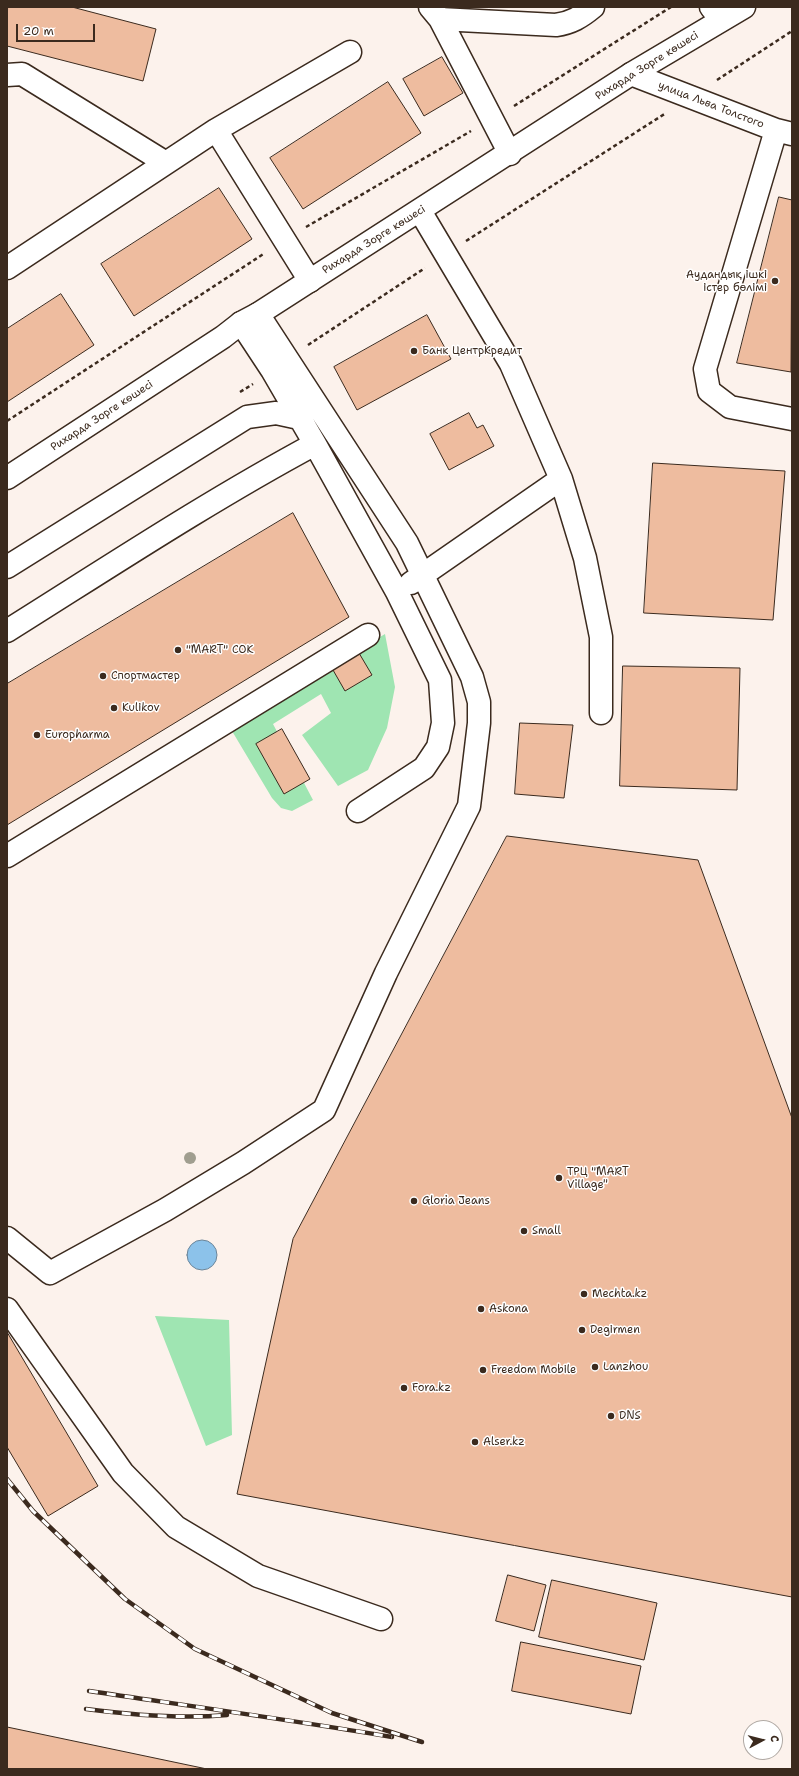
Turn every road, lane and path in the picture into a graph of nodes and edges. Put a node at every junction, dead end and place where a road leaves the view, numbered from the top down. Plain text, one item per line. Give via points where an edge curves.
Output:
1 (592, 7) edge
2 (672, 7) edge
3 (744, 7) edge
4 (435, 13) edge
5 (716, 14) edge
6 (792, 31) edge
7 (350, 52) dead end
8 (632, 74) junction
9 (7, 75) edge
10 (692, 97) junction
11 (492, 119) junction
12 (216, 130) junction
13 (784, 132) edge
14 (510, 154) junction
15 (166, 163) junction
16 (420, 211) junction
17 (285, 240) junction
18 (446, 254) junction
19 (7, 268) edge
20 (310, 281) junction
21 (250, 319) junction
22 (280, 364) junction
23 (234, 396) dead end
24 (299, 418) junction
25 (792, 419) edge
26 (7, 421) edge
27 (315, 444) junction
28 (7, 478) edge
29 (561, 479) junction
30 (7, 567) edge
31 (423, 576) junction
32 (396, 592) junction
33 (7, 631) edge
34 (368, 635) dead end
35 (601, 713) dead end
36 (358, 811) dead end
37 (7, 856) edge
38 (7, 1238) edge
39 (7, 1309) edge
40 (381, 1619) dead end

1 - 4 main road via 583,16 567,24 556,25
2 - 11 path
3 - 5 main road, Рихарда Зорге көшесі
4 - 11 main road
5 - 8 main road, Рихарда Зорге көшесі
6 - 10 path
7 - 12 main road
8 - 10 main road, улица Льва Толстого
8 - 14 main road, Рихарда Зорге көшесі
9 - 15 main road via 22,74
10 - 13 main road, улица Льва Толстого
10 - 18 path
11 - 14 main road
11 - 17 path
12 - 15 main road
12 - 17 main road
13 - 25 main road via 706,369 709,392 730,407
14 - 16 main road, Рихарда Зорге көшесі
15 - 19 main road
16 - 18 main road
16 - 20 main road, Рихарда Зорге көшесі
17 - 20 main road
17 - 26 path
18 - 22 path
18 - 29 main road via 510,364
20 - 21 main road, Рихарда Зорге көшесі
21 - 22 main road
21 - 28 main road, Рихарда Зорге көшесі
22 - 23 path
22 - 24 main road
22 - 31 main road via 406,543
24 - 27 main road
24 - 30 main road via 276,412 247,417
27 - 32 main road
27 - 33 main road via 134,550
29 - 31 main road
29 - 35 main road via 586,558 601,637
31 - 32 main road
31 - 38 main road via 472,677 479,702 479,723 469,806 386,973 324,1110 165,1210 50,1273
32 - 36 main road via 440,680 443,723 438,747 424,768
34 - 37 main road
39 - 40 main road via 123,1473 176,1527 258,1576

